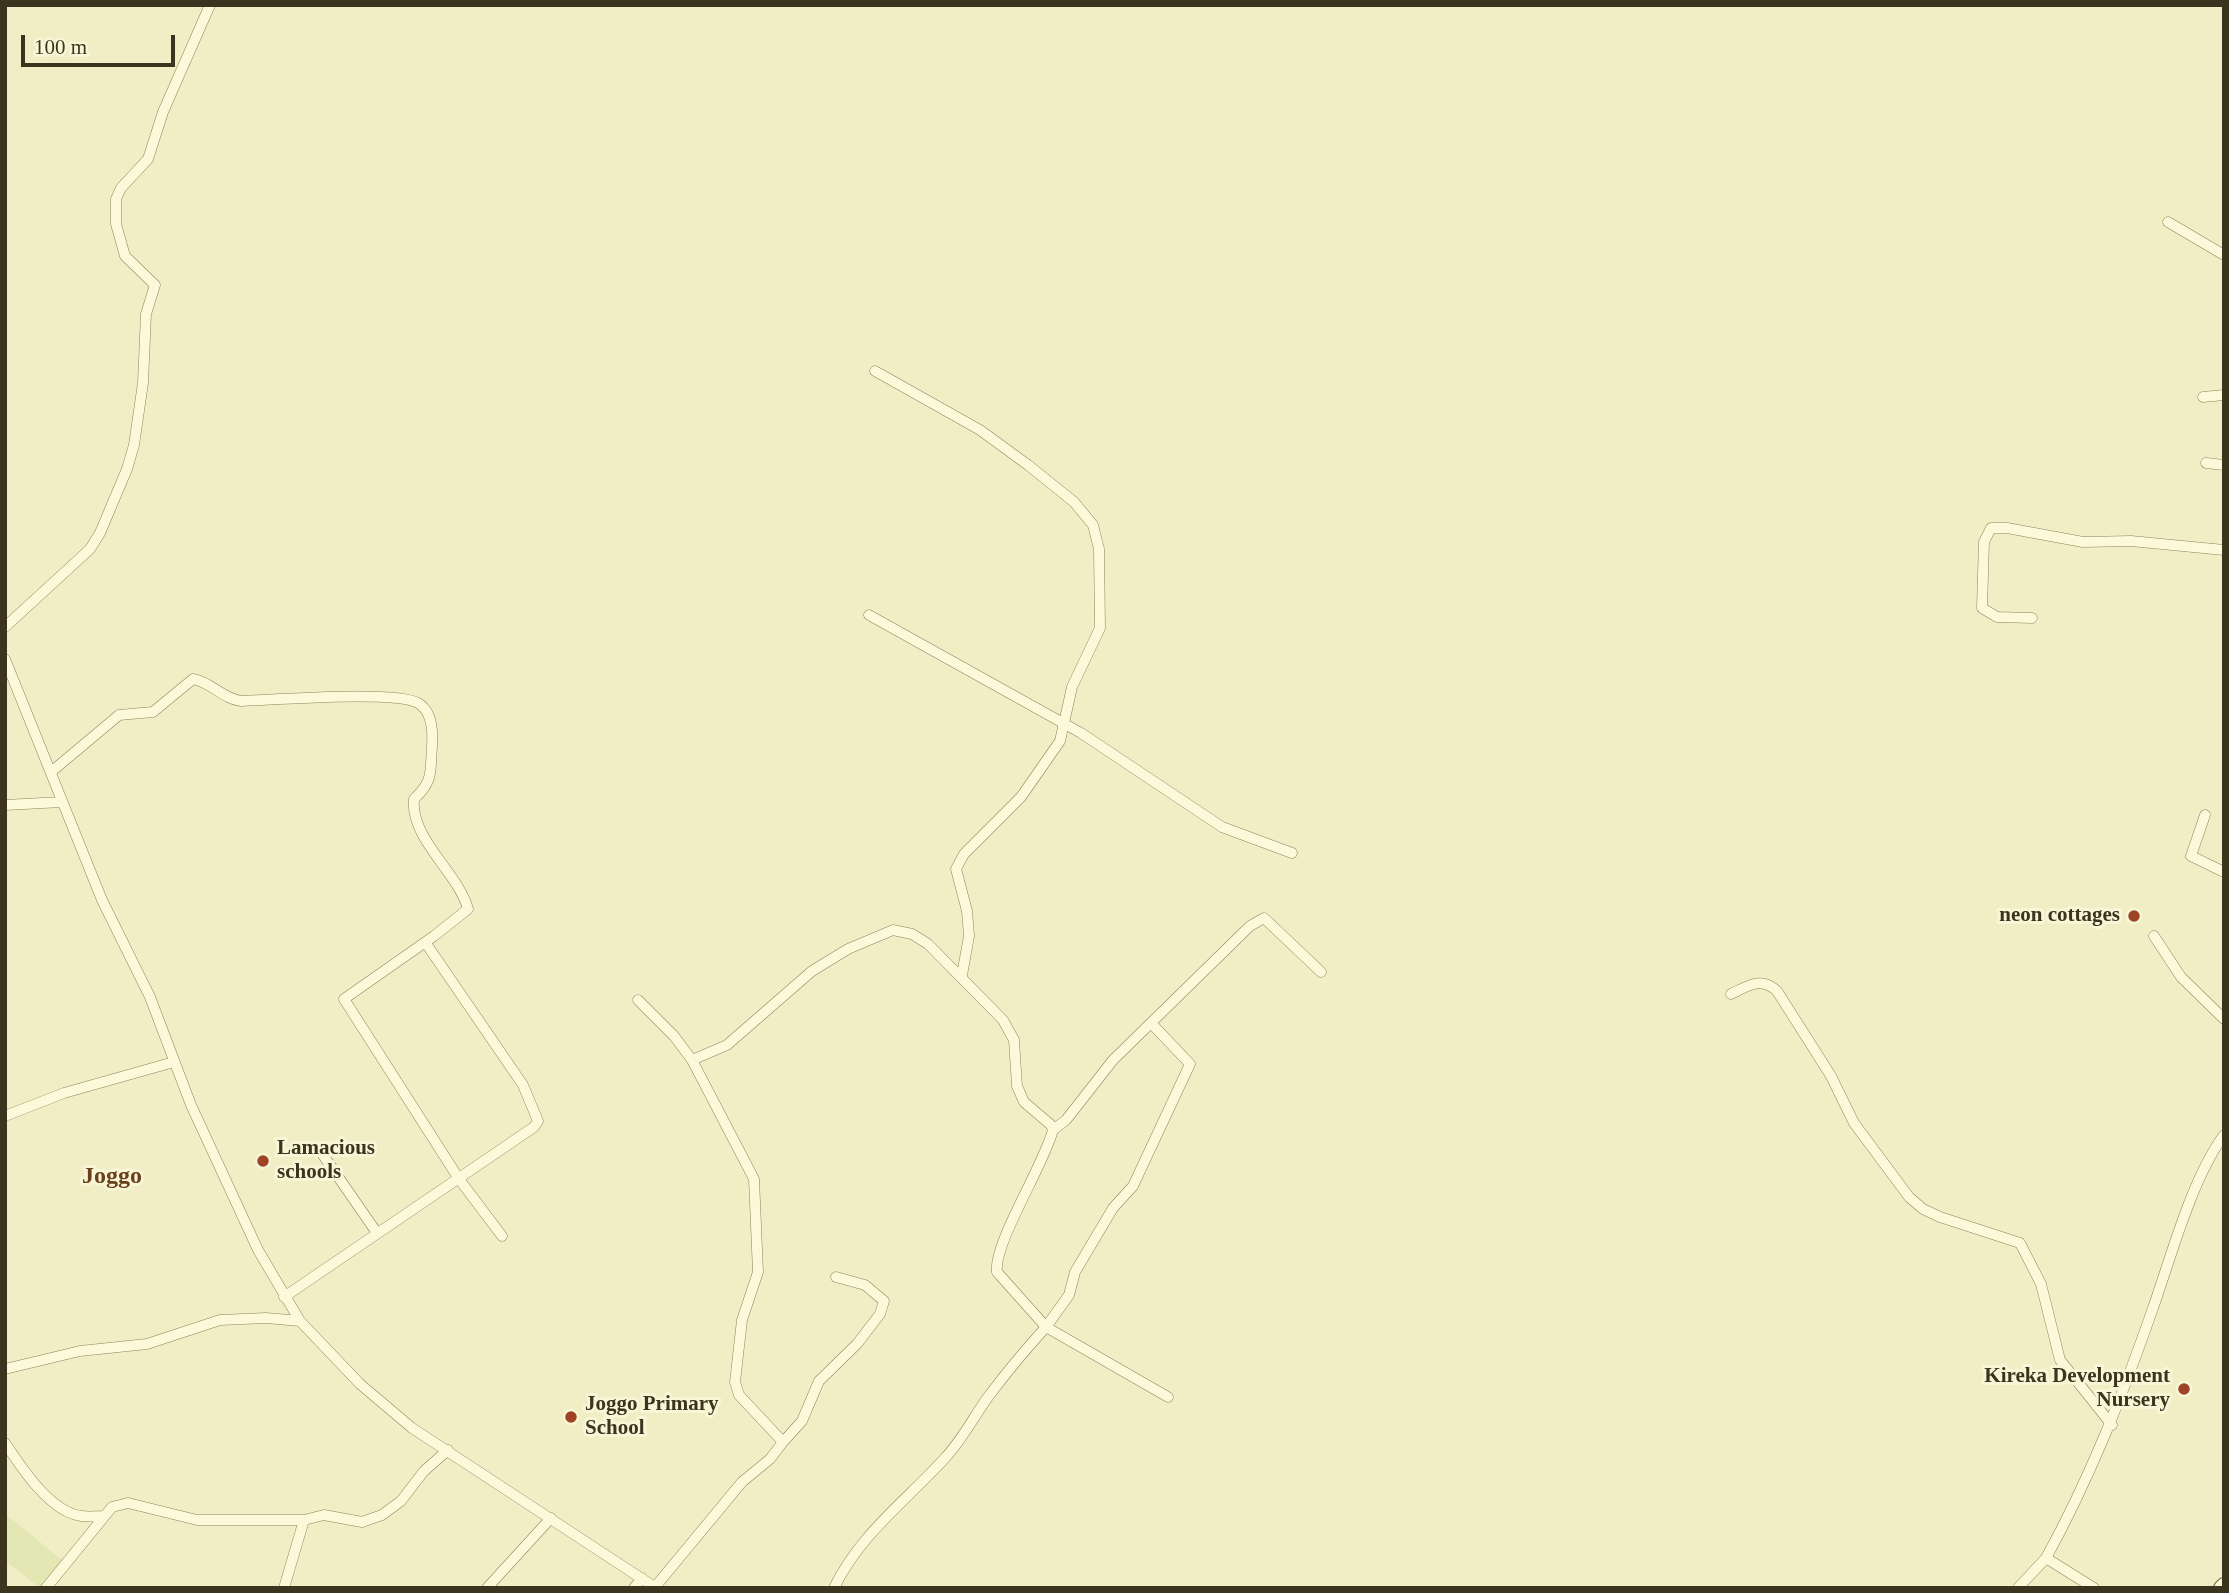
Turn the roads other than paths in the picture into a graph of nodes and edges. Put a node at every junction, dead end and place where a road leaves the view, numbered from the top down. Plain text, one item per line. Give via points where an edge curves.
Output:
1 (210, 5) edge
2 (2168, 222) dead end
3 (2224, 255) edge
4 (875, 370) dead end
5 (2224, 394) edge
6 (2203, 397) dead end
7 (2206, 463) dead end
8 (2224, 465) edge
9 (2224, 550) edge
10 (869, 615) dead end
11 (2032, 618) dead end
12 (5, 627) edge
13 (5, 659) edge
14 (1066, 726) junction
15 (51, 772) junction
16 (62, 802) junction
17 (5, 805) edge
18 (2205, 815) dead end
19 (1292, 853) dead end
20 (2224, 872) edge
21 (2154, 936) dead end
22 (425, 942) junction
23 (1321, 972) dead end
24 (962, 975) junction
25 (1731, 994) dead end
26 (638, 1000) dead end
27 (2224, 1019) edge
28 (1152, 1024) junction
29 (692, 1060) junction
30 (174, 1062) junction
31 (5, 1116) edge
32 (1053, 1130) junction
33 (2224, 1135) edge
34 (323, 1155) dead end
35 (459, 1179) junction
36 (377, 1233) junction
37 (502, 1236) dead end
38 (836, 1277) dead end
39 (284, 1297) junction
40 (300, 1321) junction
41 (1046, 1327) junction
42 (5, 1369) edge
43 (1168, 1397) dead end
44 (2112, 1425) junction
45 (783, 1442) junction
46 (5, 1443) edge
47 (448, 1450) junction
48 (103, 1516) junction
49 (551, 1518) junction
50 (304, 1520) junction
51 (2046, 1558) junction
52 (642, 1578) junction
53 (656, 1587) edge
54 (46, 1588) edge
55 (284, 1588) edge
56 (486, 1588) edge
57 (634, 1588) edge
58 (834, 1588) edge
59 (2018, 1588) edge
60 (2094, 1588) edge

1 - 12 street via 163,111 148,159 121,188 114,212 125,256 155,285 146,314 143,383 127,469 90,549
2 - 3 street
4 - 14 street via 979,430 1074,502 1093,525 1099,549 1100,628 1072,687
5 - 6 street
7 - 8 street
9 - 11 street via 2132,541 2083,542 1991,528 1984,542 1982,608 1997,617
10 - 14 street
13 - 15 street
14 - 19 street via 1222,828
14 - 24 street via 1021,797 964,853 956,869 969,936
15 - 16 street
15 - 22 street via 119,715 153,712 192,679 241,702 380,698 419,704 433,731 429,780 414,799 415,810 468,909
16 - 17 street
16 - 30 street via 102,900 150,997
18 - 20 street via 2191,856
21 - 27 street via 2181,976
22 - 35 street via 523,1086 538,1121
22 - 35 street via 344,999
23 - 28 street via 1264,918 1250,926
24 - 29 street via 928,944 893,930 848,949 813,971 727,1045
24 - 32 street via 1003,1020 1014,1040 1017,1086 1024,1102
25 - 44 street via 1759,981 1777,991 1831,1076 1854,1123 1909,1197 1923,1209 1975,1231 2020,1243 2041,1284 2060,1360
26 - 29 street
28 - 32 street via 1113,1060
28 - 41 street via 1190,1064 1133,1186 1113,1208 1075,1272 1069,1294
29 - 45 street via 754,1179 758,1272 742,1320 735,1382 739,1395
30 - 31 street via 64,1093
30 - 39 street via 225,1181
32 - 41 street via 996,1264 997,1272
33 - 44 street via 2202,1174
34 - 36 street
35 - 36 street
35 - 37 street
36 - 39 street
38 - 45 street via 865,1285 884,1301 880,1314 858,1344 819,1381 802,1421
39 - 40 street
40 - 42 street via 220,1320 147,1344 80,1351
40 - 47 street via 360,1384 412,1428
41 - 43 street
41 - 58 street via 945,1459 863,1541
44 - 51 street
45 - 53 street via 743,1482
46 - 48 street via 29,1478 67,1511
47 - 49 street
47 - 50 street via 382,1515 362,1522 324,1515
48 - 50 street via 112,1507 128,1503 197,1520
48 - 54 street
49 - 52 street
49 - 56 street
50 - 55 street
51 - 59 street
51 - 60 street
52 - 53 street
52 - 57 street

